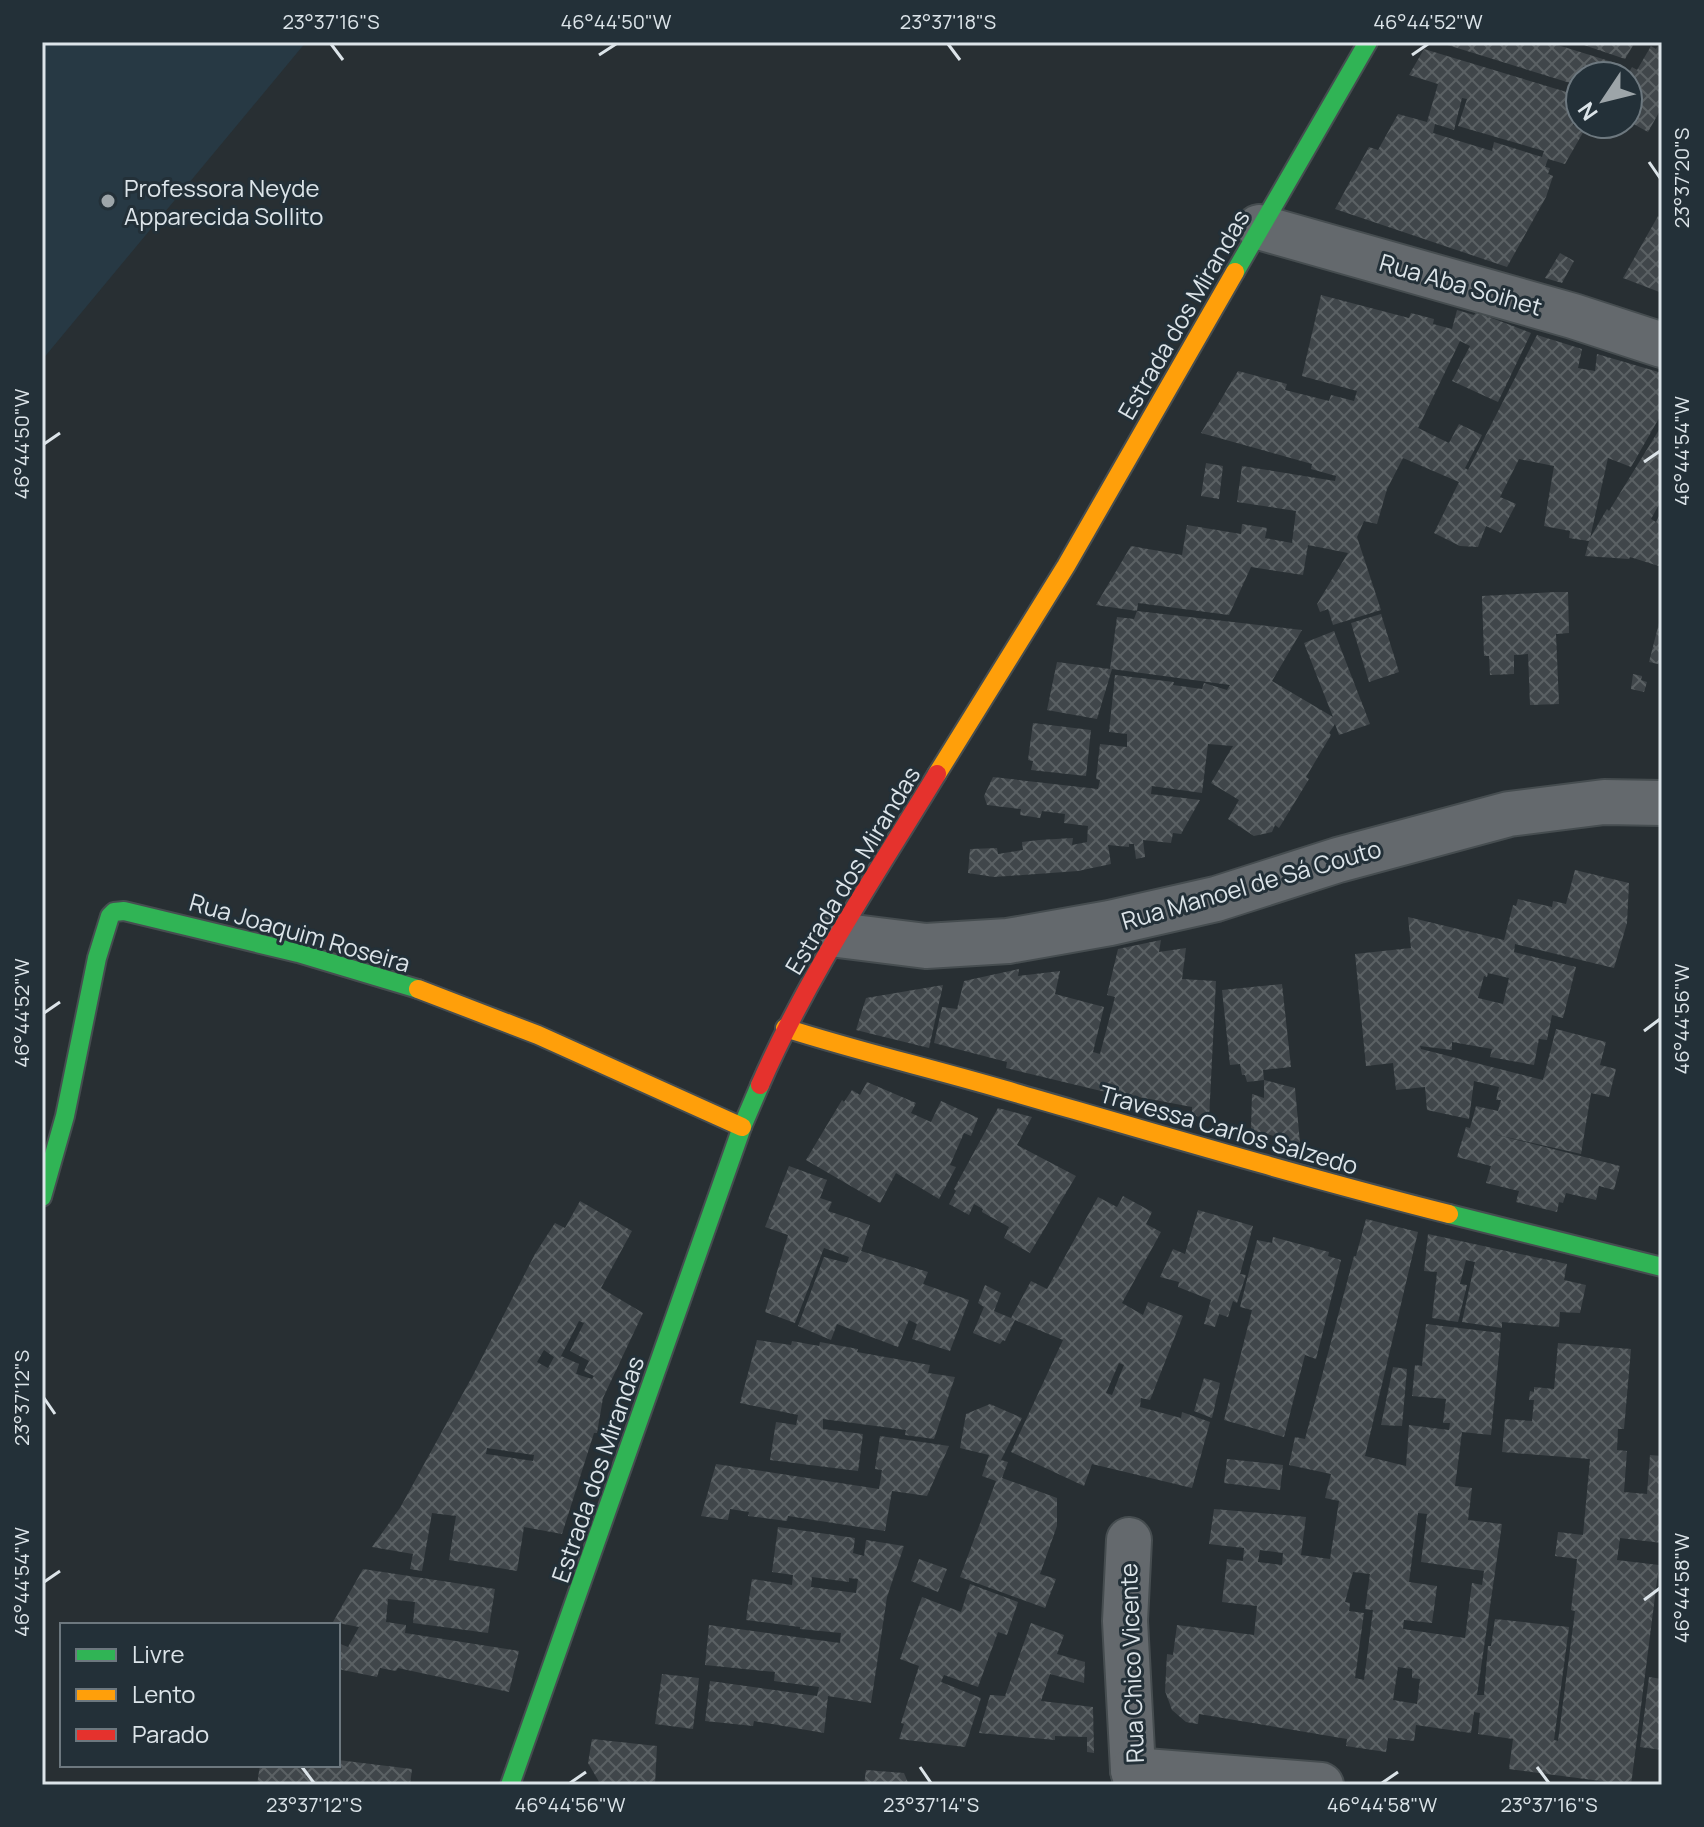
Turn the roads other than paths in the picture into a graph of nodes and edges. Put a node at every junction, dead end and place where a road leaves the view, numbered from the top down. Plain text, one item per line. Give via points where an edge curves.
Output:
1 (1368, 42) edge
2 (1259, 227) junction
3 (1662, 345) edge
4 (1662, 805) edge
5 (838, 935) junction
6 (785, 1028) junction
7 (742, 1127) junction
8 (42, 1197) edge
9 (1662, 1267) edge
10 (1129, 1540) dead end
11 (520, 1777) edge
12 (1135, 1777) edge
13 (1321, 1785) edge

1 - 2 street, Estrada dos Mirandas
2 - 3 street, Rua Aba Soihet
2 - 5 street, Estrada dos Mirandas via 1066,566
4 - 5 street, Rua Manoel de Sá Couto via 1604,802 1509,814 1216,899 1008,941 926,946
5 - 6 street, Estrada dos Mirandas
6 - 7 street, Estrada dos Mirandas
6 - 9 street, Travessa Carlos Salzedo via 1326,1183
7 - 8 street, Rua Joaquim Roseira via 466,1005 211,929 124,911 114,912 107,923
7 - 11 street, Estrada dos Mirandas via 535,1719
10 - 12 street, Rua Chico Vicente via 1125,1621
12 - 13 street

